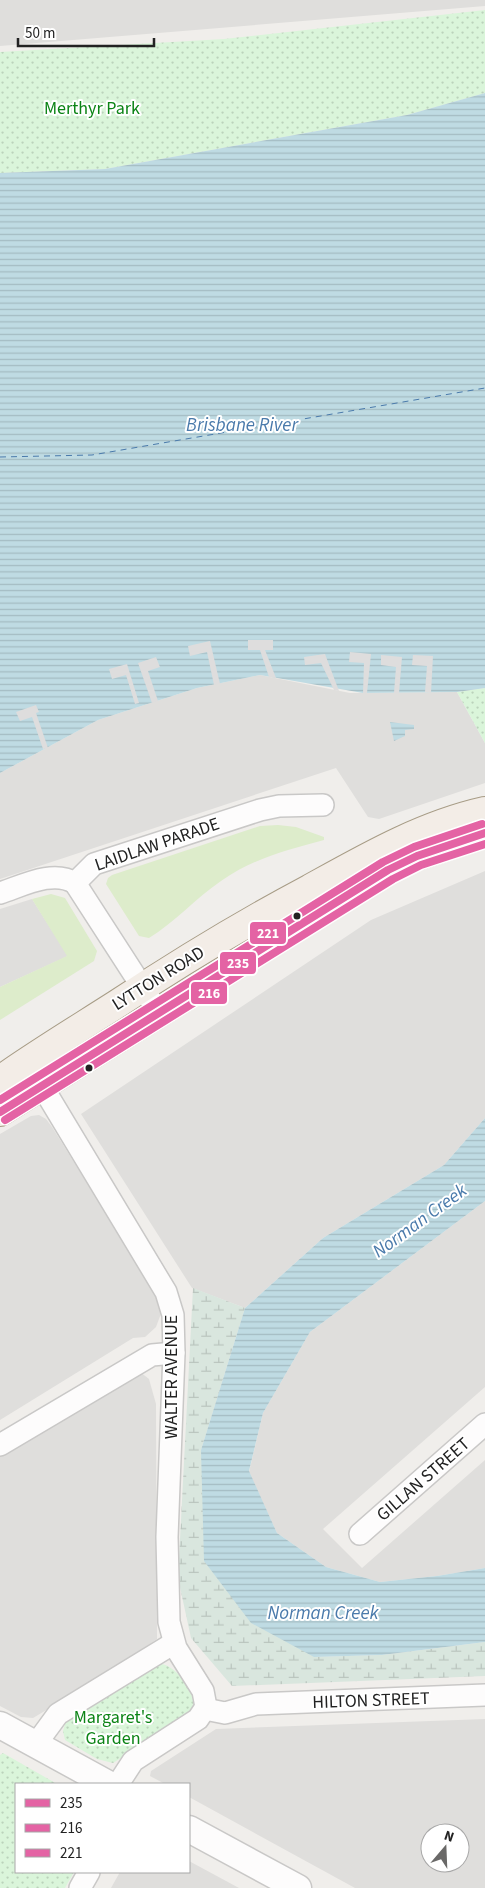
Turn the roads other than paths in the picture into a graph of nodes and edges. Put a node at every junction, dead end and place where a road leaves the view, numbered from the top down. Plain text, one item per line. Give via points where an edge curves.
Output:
1 (323, 805) dead end
2 (485, 811) edge
3 (485, 833) edge
4 (75, 883) junction
5 (0, 893) edge
6 (142, 986) junction
7 (159, 1013) junction
8 (0, 1080) edge
9 (42, 1086) junction
10 (0, 1112) edge
11 (174, 1353) junction
12 (485, 1424) edge
13 (0, 1444) edge
14 (360, 1534) dead end
15 (174, 1643) junction
16 (485, 1696) edge
17 (206, 1704) junction
18 (0, 1725) edge
19 (36, 1744) junction
20 (106, 1783) edge
21 (119, 1783) edge
22 (190, 1830) edge
23 (88, 1873) edge
24 (80, 1888) edge
25 (298, 1888) edge

1 - 4 street, LAIDLAW PARADE via 260,810 94,864
2 - 6 main road, LYTTON ROAD via 413,835 379,851 259,916
3 - 7 main road, LYTTON ROAD via 417,856 388,870
4 - 5 street, LAIDLAW PARADE via 64,877 48,878
4 - 6 street
6 - 7 street
6 - 8 main road, LYTTON ROAD
7 - 9 main road, LYTTON ROAD
9 - 10 main road, LYTTON ROAD
9 - 11 street, WALTER AVENUE via 168,1296 174,1315
11 - 13 street via 152,1355
11 - 15 street, WALTER AVENUE via 167,1537 168,1614
12 - 14 street, GILLAN STREET
15 - 17 street, WALTER AVENUE
15 - 19 street via 58,1714
16 - 17 street, HILTON STREET via 256,1704 224,1713
17 - 21 street via 198,1719 133,1761
18 - 19 street
19 - 20 street
22 - 25 street
23 - 24 street

